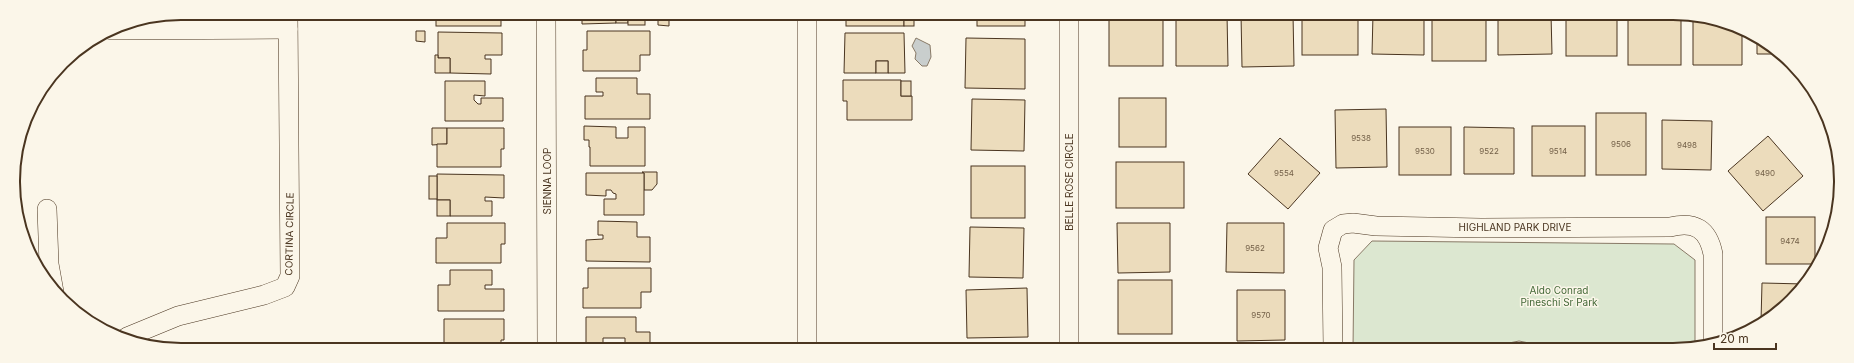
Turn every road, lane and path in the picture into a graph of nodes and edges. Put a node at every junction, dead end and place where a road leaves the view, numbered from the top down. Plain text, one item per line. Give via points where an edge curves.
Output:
1 (546, 20) edge
2 (807, 20) edge
3 (1069, 20) edge
4 (288, 21) edge
5 (130, 29) edge
6 (48, 209) dead end
7 (51, 278) edge
8 (134, 335) edge
9 (1713, 337) edge
10 (547, 343) edge
11 (807, 343) edge
12 (1069, 343) edge
13 (1333, 343) edge

1 - 10 street, SIENNA LOOP
2 - 11 street
3 - 12 street, BELLE ROSE CIRCLE
4 - 5 street
4 - 8 street, CORTINA CIRCLE via 290,276 285,288 178,316
6 - 7 street
9 - 13 street, HIGHLAND PARK DRIVE via 1713,254 1704,231 1694,227 1682,224 1670,227 1481,228 1376,226 1353,223 1343,224 1333,230 1328,248 1332,267

